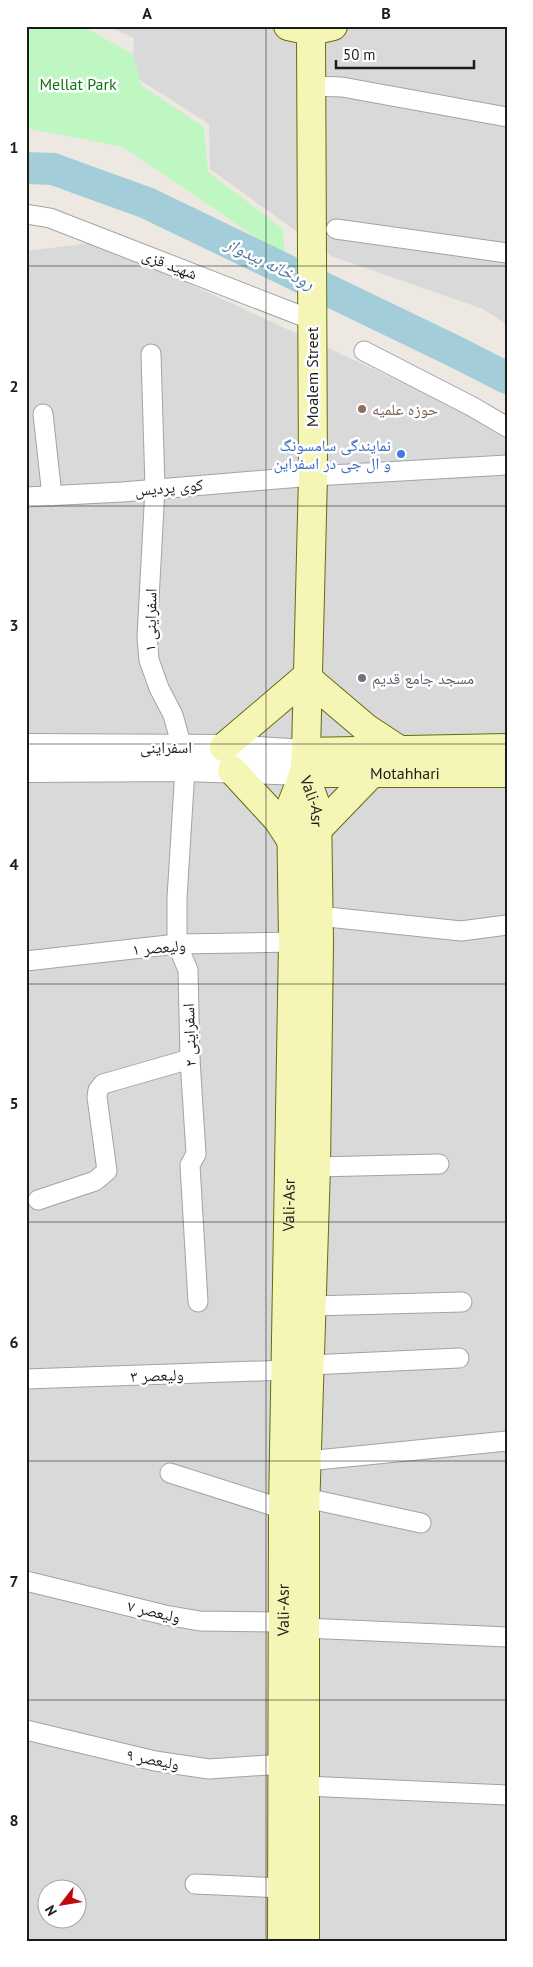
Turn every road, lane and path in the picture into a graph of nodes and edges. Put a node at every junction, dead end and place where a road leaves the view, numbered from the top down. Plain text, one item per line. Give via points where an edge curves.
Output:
1 (311, 28) edge
2 (310, 86) junction
3 (507, 117) edge
4 (26, 214) edge
5 (336, 229) dead end
6 (507, 253) edge
7 (312, 320) junction
8 (364, 351) dead end
9 (152, 354) dead end
10 (43, 414) dead end
11 (507, 427) edge
12 (507, 466) edge
13 (313, 476) junction
14 (155, 488) junction
15 (52, 496) junction
16 (26, 497) edge
17 (306, 677) junction
18 (26, 746) edge
19 (70, 746) junction
20 (507, 748) edge
21 (398, 749) junction
22 (184, 758) junction
23 (228, 759) junction
24 (305, 762) junction
25 (26, 770) edge
26 (72, 770) junction
27 (507, 773) edge
28 (372, 774) junction
29 (317, 830) junction
30 (291, 840) junction
31 (318, 916) junction
32 (507, 925) edge
33 (306, 942) junction
34 (177, 944) junction
35 (26, 961) edge
36 (190, 1059) junction
37 (439, 1164) dead end
38 (316, 1168) junction
39 (38, 1200) dead end
40 (198, 1302) dead end
41 (462, 1302) dead end
42 (312, 1306) junction
43 (459, 1358) dead end
44 (299, 1367) junction
45 (26, 1379) edge
46 (507, 1441) edge
47 (308, 1461) junction
48 (170, 1473) dead end
49 (298, 1506) junction
50 (421, 1523) dead end
51 (26, 1581) edge
52 (294, 1625) junction
53 (507, 1637) edge
54 (26, 1730) edge
55 (283, 1764) junction
56 (305, 1786) junction
57 (507, 1794) edge
58 (195, 1884) dead end
59 (282, 1888) junction
60 (282, 1941) edge
61 (305, 1941) edge

1 - 2 main road, Moalem Street
2 - 3 street via 342,87
2 - 7 main road, Moalem Street
4 - 7 street, شهید قزی via 50,218
5 - 6 street
7 - 13 main road, Moalem Street
8 - 11 street
9 - 14 street, اسفراینی ۱
10 - 15 street
12 - 13 street, کوی پردیس
13 - 14 street, کوی پردیس
13 - 17 main road, Moalem Street
14 - 15 street, کوی پردیس
14 - 22 street, اسفراینی ۱ via 147,636 149,660 173,715
15 - 16 street, کوی پردیس
17 - 21 main road via 366,728
17 - 23 main road
17 - 24 main road, Moalem Street
18 - 19 street, اسفراینی
19 - 22 street, اسفراینی
19 - 26 street via 80,762
20 - 21 main road, Motahhari
21 - 24 main road, Motahhari
22 - 23 street, اسفراینی
22 - 26 street, اسفراینی
22 - 34 street, اسفراینی ۲
23 - 24 street, اسفراینی
23 - 30 main road
24 - 28 main road, Motahhari
24 - 29 main road, Vali-Asr via 317,808
24 - 30 main road, Vali-Asr via 291,806
25 - 26 street, اسفراینی
27 - 28 main road, Motahhari
28 - 29 main road
29 - 31 main road, Vali-Asr
30 - 33 main road, Vali-Asr
31 - 32 street via 461,931
31 - 33 main road, Vali-Asr
33 - 34 street, ولیعصر ۱
33 - 38 main road, Vali-Asr
33 - 44 main road, Vali-Asr
34 - 35 street, ولیعصر ۱
34 - 36 street, اسفراینی ۲ via 188,970
36 - 39 street via 103,1084 97,1098 107,1171 95,1181
36 - 40 street, اسفراینی ۲ via 196,1154 190,1165
37 - 38 street
38 - 42 main road, Vali-Asr
41 - 42 street
42 - 44 main road, Vali-Asr
43 - 44 street, ولیعصر ۳
44 - 45 street, ولیعصر ۳
44 - 47 main road, Vali-Asr
44 - 49 main road, Vali-Asr
46 - 47 street
47 - 49 main road, Vali-Asr
48 - 49 street
49 - 50 street
49 - 52 main road, Vali-Asr
51 - 52 street, ولیعصر ۷ via 200,1621
52 - 53 street, ولیعصر ۷
52 - 55 main road, Vali-Asr
52 - 56 main road, Vali-Asr
54 - 55 street, ولیعصر ۹ via 155,1761 209,1769
55 - 59 main road, Vali-Asr
56 - 57 street
56 - 61 main road, Vali-Asr
58 - 59 street
59 - 60 main road, Vali-Asr

